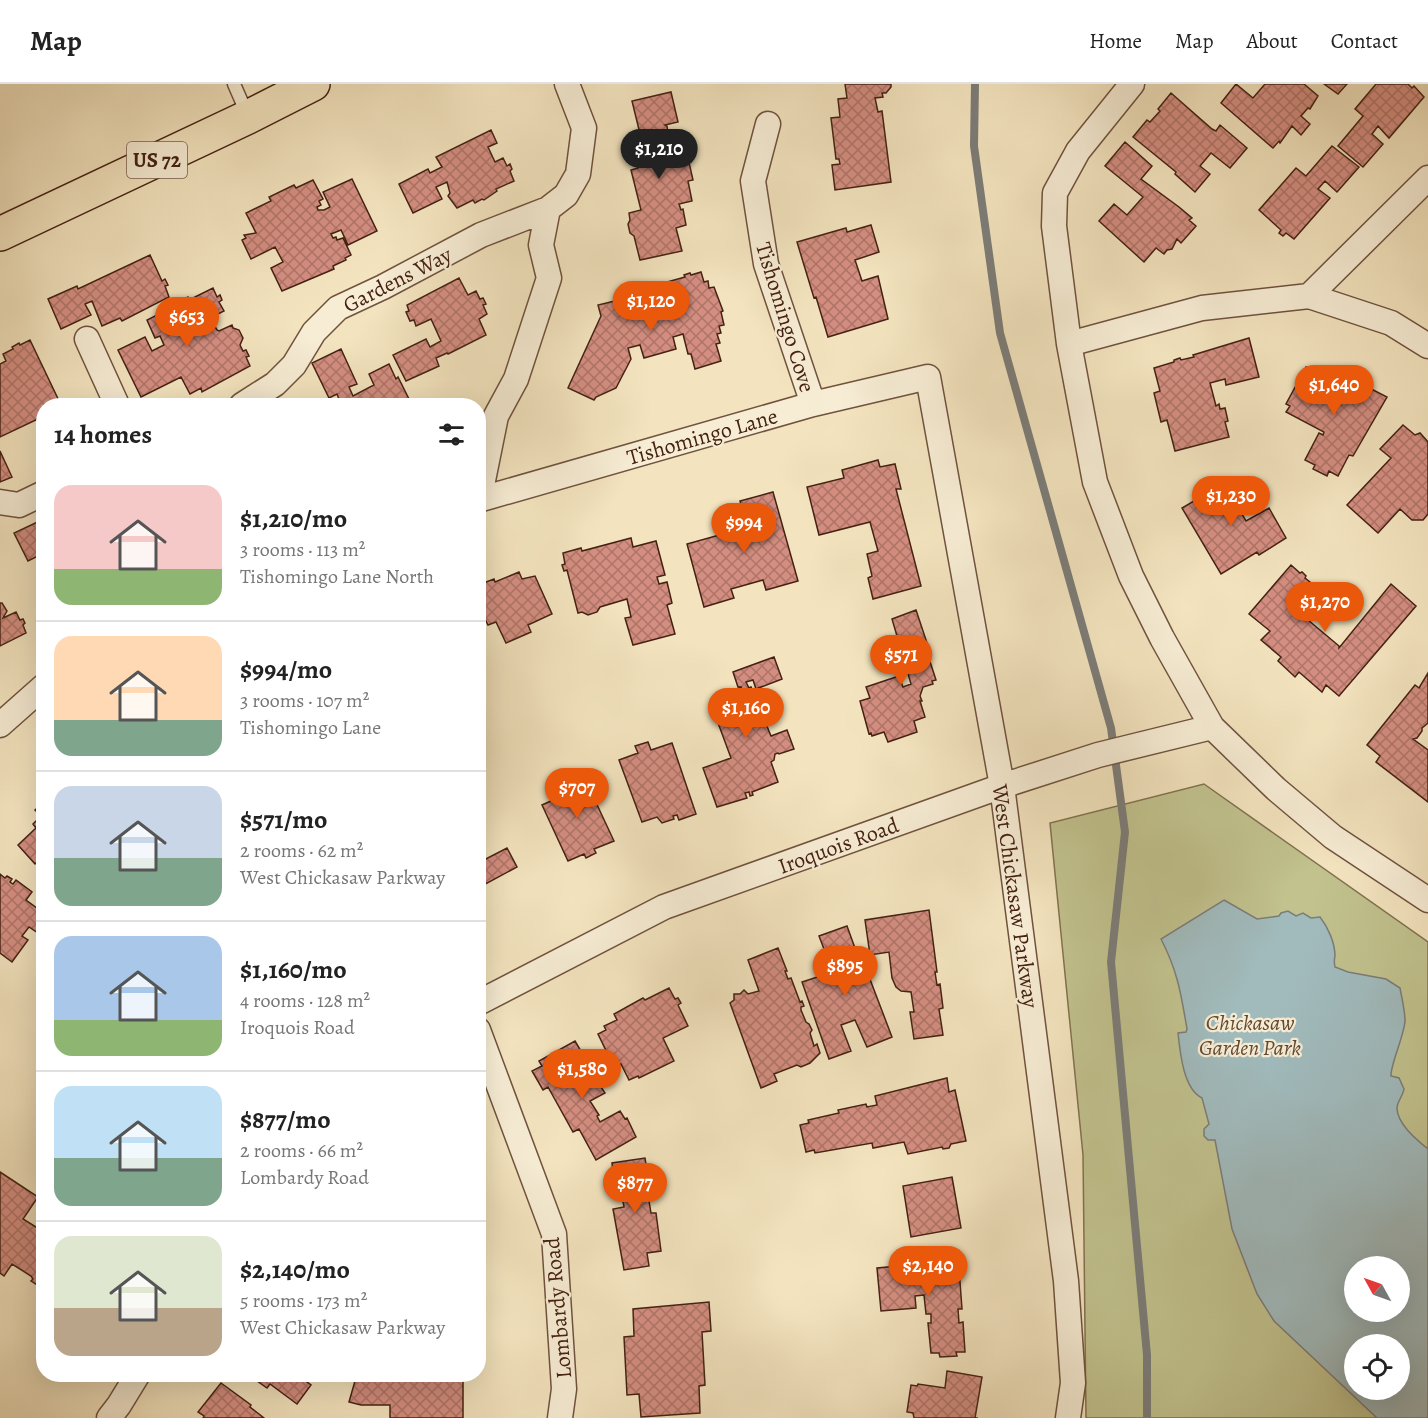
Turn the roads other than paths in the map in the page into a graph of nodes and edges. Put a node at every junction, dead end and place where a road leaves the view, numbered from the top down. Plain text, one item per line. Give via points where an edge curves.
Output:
1 (234, 84) edge
2 (313, 84) edge
3 (567, 84) edge
4 (1132, 84) edge
5 (248, 117) junction
6 (768, 124) dead end
7 (1428, 178) edge
8 (548, 209) junction
9 (0, 234) edge
10 (1309, 296) junction
11 (87, 339) dead end
12 (1069, 344) junction
13 (1428, 346) edge
14 (928, 377) joint
15 (114, 398) edge
16 (253, 398) edge
17 (813, 404) junction
18 (486, 465) edge
19 (36, 497) edge
20 (486, 498) edge
21 (0, 502) edge
22 (36, 693) edge
23 (0, 725) edge
24 (1212, 727) junction
25 (1002, 786) junction
26 (1428, 900) edge
27 (486, 999) edge
28 (486, 1051) edge
29 (133, 1382) edge
30 (109, 1418) edge
31 (560, 1418) edge
32 (1068, 1418) edge

1 - 5 lane
2 - 5 main road, US 72
3 - 8 street via 584,128 578,174 566,195
4 - 12 street via 1078,151 1055,193 1054,226
5 - 9 main road, US 72
6 - 17 street, Tishomingo Cove via 753,181 758,217 766,264
7 - 10 street
8 - 16 street, Gardens Way via 481,235 339,308 314,332 294,365
8 - 18 street via 541,245 549,278 516,380 496,416
10 - 12 street via 1202,308
10 - 13 street via 1391,323
11 - 15 street
12 - 24 street via 1095,482 1131,576
14 - 17 street, Tishomingo Lane
14 - 25 street, West Chickasaw Parkway
17 - 20 street, Tishomingo Lane
19 - 21 street via 19,505
22 - 23 street
24 - 25 street, Iroquois Road via 1098,755
24 - 26 street via 1333,837
25 - 27 street, Iroquois Road via 664,907
25 - 32 street, West Chickasaw Parkway via 1066,1281 1073,1383
28 - 31 street, Lombardy Road via 554,1234 564,1389
29 - 30 street

